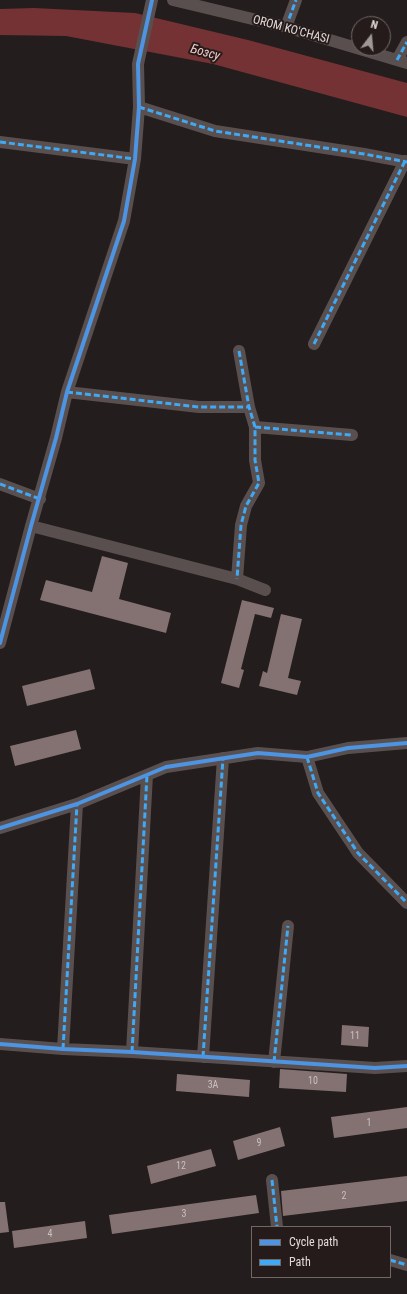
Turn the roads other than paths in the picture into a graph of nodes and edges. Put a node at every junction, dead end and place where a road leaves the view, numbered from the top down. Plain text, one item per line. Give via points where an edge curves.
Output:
1 (152, 0) edge
2 (173, 0) edge
3 (296, 0) edge
4 (286, 27) junction
5 (407, 42) edge
6 (402, 61) edge
7 (139, 107) junction
8 (0, 142) edge
9 (135, 159) junction
10 (406, 162) edge
11 (314, 344) dead end
12 (239, 351) dead end
13 (67, 392) junction
14 (250, 407) junction
15 (255, 427) junction
16 (352, 435) dead end
17 (0, 484) edge
18 (40, 499) junction
19 (31, 526) junction
20 (237, 579) junction
21 (265, 590) dead end
22 (0, 643) edge
23 (407, 743) edge
24 (307, 757) junction
25 (223, 758) junction
26 (147, 775) junction
27 (78, 804) junction
28 (0, 828) edge
29 (407, 904) edge
30 (288, 926) dead end
31 (0, 1044) edge
32 (63, 1049) junction
33 (132, 1052) junction
34 (203, 1057) junction
35 (274, 1062) junction
36 (407, 1066) edge
37 (272, 1180) dead end
38 (277, 1226) edge
39 (391, 1260) edge
40 (407, 1265) edge

1 - 7 street via 138,64
2 - 4 street, OROM KO'CHASI
3 - 4 street
4 - 6 street, OROM KO'CHASI
5 - 6 street
7 - 9 street
7 - 10 street via 215,131
8 - 9 street
9 - 13 street via 124,221
10 - 11 street
12 - 14 street
13 - 14 street via 199,407
13 - 18 street
14 - 15 street
15 - 16 street
15 - 20 street via 258,483 246,506 241,525
17 - 18 street
18 - 19 street
19 - 20 street
19 - 22 street
20 - 21 street
23 - 24 street via 348,748
24 - 25 street via 258,753
24 - 29 street via 318,793 358,853
25 - 26 street via 166,767
25 - 34 street
26 - 27 street
26 - 33 street
27 - 28 street
27 - 32 street
30 - 35 street
31 - 32 street
32 - 33 street
33 - 34 street
34 - 35 street
35 - 36 street via 375,1068
37 - 38 street
39 - 40 street

